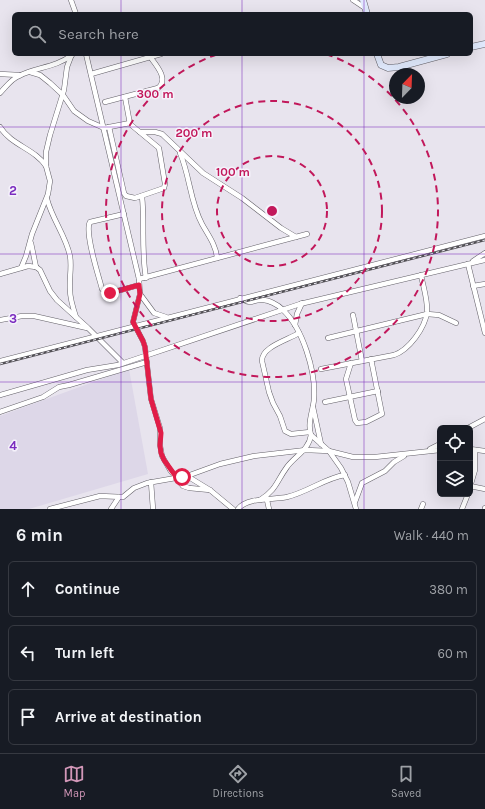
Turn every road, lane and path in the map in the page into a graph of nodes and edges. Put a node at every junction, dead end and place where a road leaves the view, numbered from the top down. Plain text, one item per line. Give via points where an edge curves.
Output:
1 (71, 0) edge
2 (353, 0) edge
3 (363, 0) edge
4 (366, 11) edge
5 (75, 12) edge
6 (485, 44) edge
7 (473, 47) edge
8 (69, 56) edge
9 (71, 56) edge
10 (86, 56) edge
11 (156, 56) edge
12 (378, 56) edge
13 (440, 56) edge
14 (151, 58) junction
15 (30, 72) junction
16 (0, 74) edge
17 (91, 74) junction
18 (19, 75) junction
19 (0, 92) edge
20 (63, 95) junction
21 (125, 96) junction
22 (105, 102) dead end
23 (130, 123) junction
24 (0, 127) edge
25 (107, 128) junction
26 (140, 132) junction
27 (178, 150) junction
28 (46, 166) junction
29 (142, 196) junction
30 (47, 198) junction
31 (124, 214) junction
32 (307, 234) dead end
33 (485, 236) edge
34 (296, 237) junction
35 (30, 242) junction
36 (485, 253) edge
37 (217, 258) junction
38 (485, 260) edge
39 (469, 264) junction
40 (36, 267) junction
41 (20, 268) junction
42 (0, 274) edge
43 (421, 275) junction
44 (146, 278) junction
45 (139, 279) junction
46 (485, 284) edge
47 (139, 285) junction
48 (473, 286) junction
49 (140, 294) junction
50 (240, 298) junction
51 (302, 303) junction
52 (282, 309) junction
53 (427, 314) junction
54 (482, 314) edge
55 (353, 315) dead end
56 (167, 317) junction
57 (77, 318) junction
58 (0, 320) edge
59 (456, 323) dead end
60 (295, 325) junction
61 (135, 326) junction
62 (88, 328) junction
63 (356, 331) junction
64 (299, 333) junction
65 (485, 334) edge
66 (96, 336) junction
67 (328, 338) dead end
68 (147, 356) junction
69 (371, 359) junction
70 (0, 361) edge
71 (362, 361) junction
72 (147, 362) junction
73 (123, 363) junction
74 (351, 363) junction
75 (321, 369) dead end
76 (378, 392) junction
77 (0, 395) edge
78 (349, 398) junction
79 (325, 402) dead end
80 (313, 407) junction
81 (0, 412) edge
82 (485, 419) edge
83 (473, 425) edge
84 (311, 434) junction
85 (321, 445) junction
86 (437, 446) edge
87 (304, 450) junction
88 (437, 450) edge
89 (473, 450) edge
90 (329, 451) junction
91 (427, 451) junction
92 (485, 451) edge
93 (407, 454) junction
94 (473, 457) edge
95 (346, 475) junction
96 (187, 476) junction
97 (473, 476) edge
98 (177, 478) junction
99 (151, 482) junction
100 (473, 487) edge
101 (210, 490) junction
102 (485, 490) edge
103 (119, 497) junction
104 (467, 497) edge
105 (260, 500) junction
106 (267, 500) junction
107 (355, 507) edge
108 (50, 509) edge
109 (111, 509) edge
110 (153, 509) edge
111 (233, 509) edge
112 (238, 509) edge
113 (269, 509) edge
114 (462, 509) edge

1 - 5 street
2 - 4 street
3 - 4 main road
6 - 7 main road
8 - 15 street
9 - 20 street
10 - 17 street
11 - 14 street
12 - 13 main road via 381,65 388,68
14 - 17 street
14 - 21 street via 163,78 162,84 158,88
15 - 18 street
15 - 20 street via 45,78
16 - 18 street
17 - 25 street
18 - 19 street
20 - 25 street via 74,112
20 - 28 street via 50,135
21 - 22 street
21 - 23 street
23 - 25 street
23 - 26 street
24 - 28 street via 6,135 38,157
25 - 29 street via 126,196
25 - 31 street
26 - 27 street via 162,134
26 - 29 street via 158,148 166,184 162,190
27 - 34 street via 203,173
27 - 37 street via 186,170 196,211 215,247
28 - 30 street via 50,181
29 - 44 street via 142,247
30 - 35 street
30 - 57 street via 50,211 70,255 71,302
31 - 45 street
31 - 47 street via 90,222 90,242 104,292 110,293
32 - 34 street
33 - 50 street
34 - 37 street
35 - 40 street
35 - 41 street
36 - 39 street
37 - 44 street
38 - 39 street
39 - 43 street
39 - 48 street
40 - 41 street
40 - 57 street via 57,300
41 - 42 street
43 - 51 street
43 - 53 street
44 - 45 street
45 - 47 street
46 - 48 street
47 - 49 street
48 - 54 street
49 - 56 street via 154,313
49 - 61 street via 133,321
50 - 52 street via 251,303 264,300
50 - 56 street
51 - 52 street
51 - 60 street
52 - 60 street
52 - 68 street
53 - 59 street via 442,316
53 - 63 street
53 - 69 street via 415,338 404,350 394,355
54 - 65 street
55 - 63 street
56 - 61 street
57 - 62 street
58 - 62 street via 34,316
60 - 64 street
61 - 66 street
61 - 68 street
62 - 66 street
63 - 67 street
63 - 71 street
64 - 80 street via 314,385
64 - 84 street via 266,350 262,361 269,392 285,432
66 - 70 street
66 - 73 street
68 - 72 street
68 - 73 street
69 - 71 street
69 - 76 street
71 - 74 street
72 - 81 street via 59,387 43,397
72 - 98 street via 151,399 161,433 161,453
73 - 77 street via 87,370
74 - 75 street
74 - 78 street via 346,379
76 - 78 street
76 - 78 street via 382,414 366,422 356,423
78 - 79 street
80 - 84 street
80 - 85 street
82 - 83 street
84 - 85 street
84 - 87 street via 310,442
85 - 90 street
86 - 91 street
87 - 90 street
87 - 96 street via 244,458
87 - 105 street via 287,467 272,491
88 - 91 street
89 - 92 street
90 - 93 street via 356,457
90 - 95 street
91 - 93 street
93 - 107 street via 385,471 362,483
94 - 97 street
95 - 106 street via 300,493
95 - 107 street
96 - 98 street
96 - 101 street
98 - 99 street
98 - 101 street via 185,487
99 - 103 street via 139,485
99 - 110 street
100 - 102 street
101 - 111 street
103 - 108 street via 100,496
103 - 109 street
104 - 114 street
105 - 106 street
105 - 112 street via 246,502
106 - 113 street

